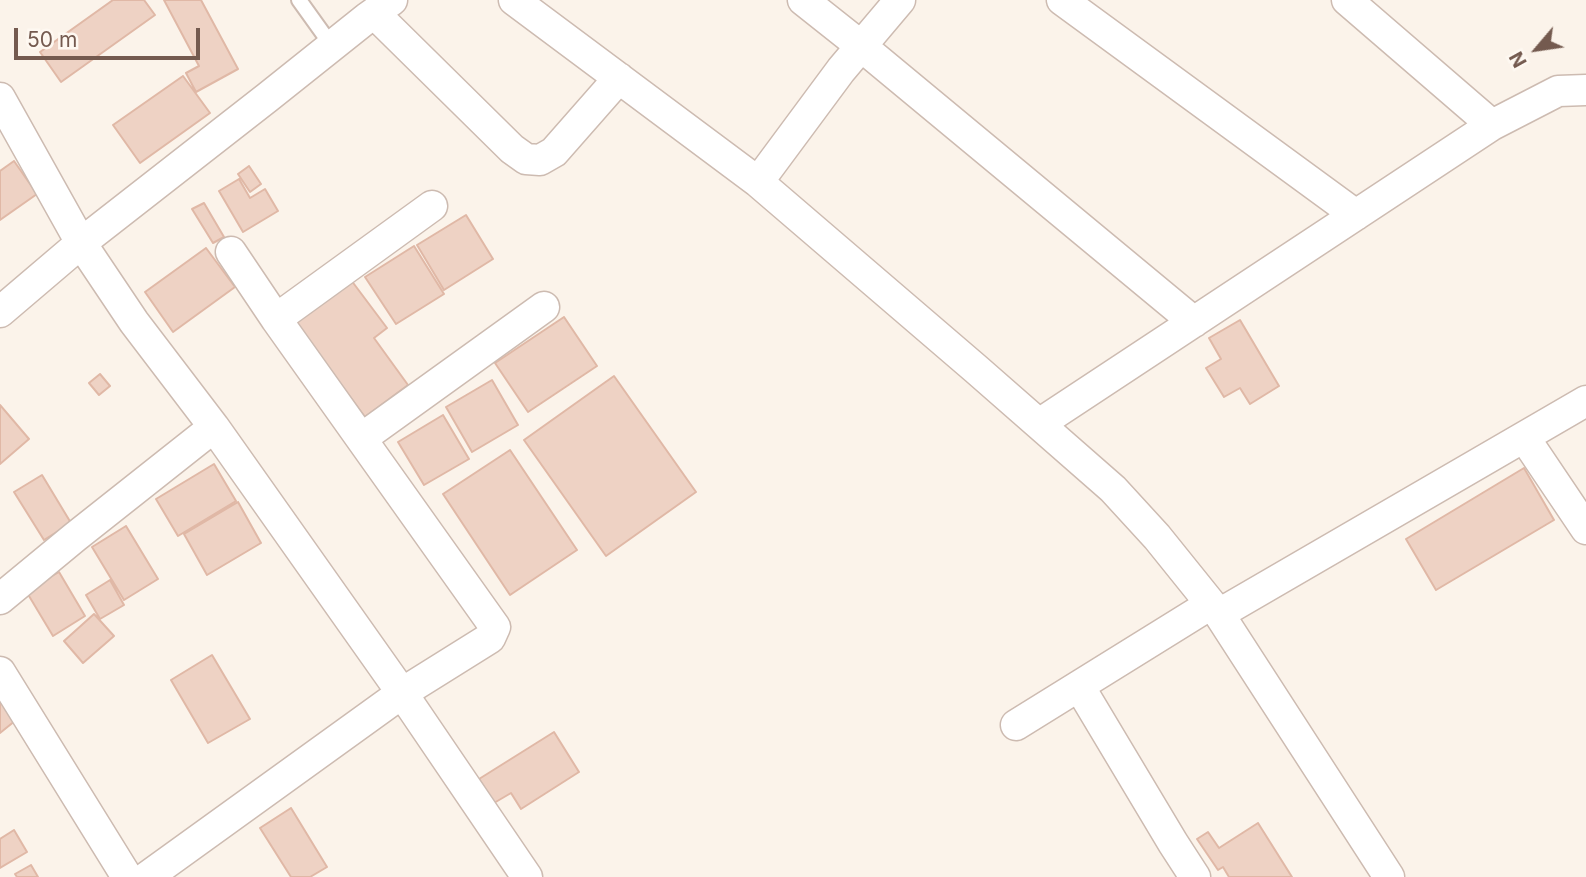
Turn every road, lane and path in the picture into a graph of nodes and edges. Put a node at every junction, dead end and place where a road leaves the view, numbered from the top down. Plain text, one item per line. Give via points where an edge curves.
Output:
1 (299, 0) edge
2 (514, 0) edge
3 (803, 0) edge
4 (900, 0) edge
5 (1062, 0) edge
6 (1347, 0) edge
7 (383, 6) edge
8 (332, 46) junction
9 (861, 46) junction
10 (619, 78) junction
11 (1572, 91) edge
12 (0, 98) edge
13 (1492, 125) junction
14 (758, 182) junction
15 (432, 206) dead end
16 (1356, 215) junction
17 (81, 243) junction
18 (231, 251) dead end
19 (544, 307) dead end
20 (0, 312) edge
21 (276, 319) junction
22 (1195, 322) junction
23 (1586, 401) edge
24 (1039, 424) junction
25 (214, 427) junction
26 (1524, 437) junction
27 (362, 438) junction
28 (1586, 529) edge
29 (0, 598) edge
30 (1215, 609) junction
31 (0, 672) edge
32 (1079, 686) junction
33 (402, 692) junction
34 (1016, 725) dead end
35 (127, 877) edge
36 (147, 877) edge
37 (527, 877) edge
38 (1195, 877) edge
39 (1389, 877) edge

1 - 8 lane
2 - 10 street
3 - 9 street
4 - 9 street
5 - 16 street
6 - 13 street
7 - 8 street
7 - 10 street via 526,159 540,160 554,152
8 - 17 street
9 - 14 street
9 - 22 street
10 - 14 street
11 - 13 street
12 - 17 street
13 - 16 street
14 - 24 street
15 - 21 street
16 - 22 street
17 - 20 street
17 - 25 street
18 - 21 street
19 - 27 street
21 - 27 street
22 - 24 street
23 - 26 street
24 - 30 street via 1113,489
25 - 29 street
25 - 33 street
26 - 28 street
26 - 30 street
27 - 33 street via 495,627 489,638
30 - 32 street
30 - 39 street
31 - 35 street
32 - 34 street
32 - 38 street
33 - 36 street
33 - 37 street

